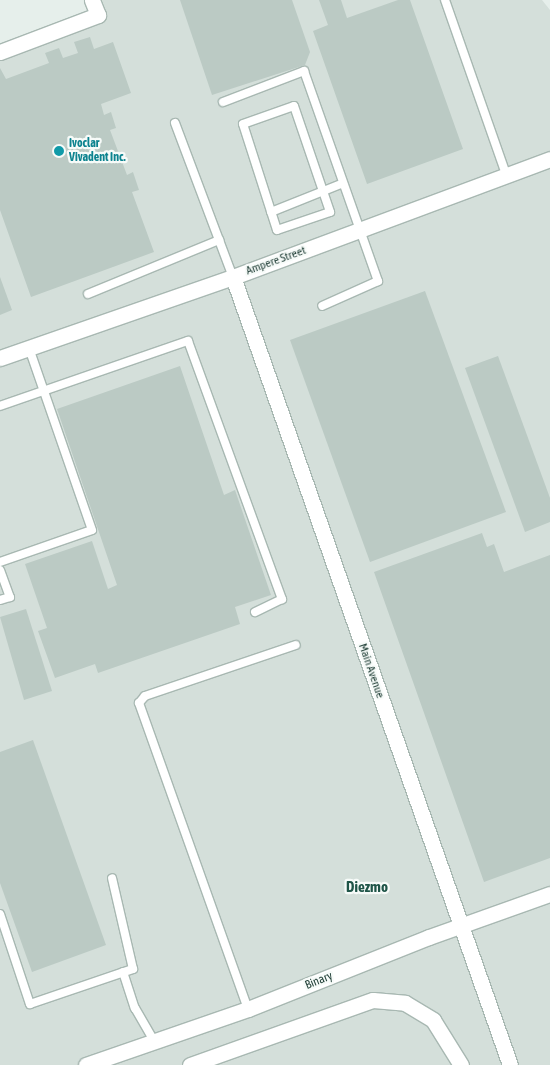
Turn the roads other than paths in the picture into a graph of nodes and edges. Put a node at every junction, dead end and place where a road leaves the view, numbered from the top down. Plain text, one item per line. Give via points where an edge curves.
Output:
1 (92, 0) edge
2 (445, 0) edge
3 (0, 52) edge
4 (223, 102) dead end
5 (175, 123) dead end
6 (549, 161) edge
7 (506, 174) junction
8 (341, 184) junction
9 (324, 192) junction
10 (272, 212) junction
11 (360, 230) junction
12 (219, 240) junction
13 (233, 277) junction
14 (88, 294) dead end
15 (322, 306) dead end
16 (29, 348) junction
17 (0, 358) edge
18 (44, 391) junction
19 (0, 406) edge
20 (0, 562) edge
21 (0, 570) edge
22 (0, 600) edge
23 (255, 612) dead end
24 (296, 646) dead end
25 (112, 878) dead end
26 (550, 894) edge
27 (0, 914) edge
28 (460, 925) junction
29 (123, 972) junction
30 (248, 1009) junction
31 (154, 1042) junction
32 (86, 1065) edge
33 (190, 1065) edge
34 (461, 1065) edge
35 (510, 1065) edge

1 - 3 street via 98,15
2 - 7 lane
4 - 8 lane via 304,71
5 - 12 lane
6 - 7 street, Ampere Street
7 - 11 street, Ampere Street
8 - 9 lane
8 - 11 lane
9 - 10 lane
9 - 10 lane via 330,212 277,230
9 - 10 lane via 294,106 242,124
11 - 13 street, Ampere Street
11 - 15 lane via 378,281
12 - 13 lane
12 - 14 lane
13 - 16 street, Ampere Street
13 - 28 street, Main Avenue
16 - 17 street, Ampere Street
16 - 18 lane
18 - 19 lane
18 - 20 lane via 92,530
18 - 23 lane via 188,341 282,599
21 - 22 lane via 10,597
24 - 30 lane via 146,696 139,703
25 - 29 lane via 132,969
26 - 28 street, Binary
27 - 29 lane via 30,1004
28 - 30 street, Binary
28 - 35 street, Main Avenue
29 - 31 lane via 135,1008
30 - 31 street, Binary
31 - 32 street, Binary
33 - 34 street via 372,1000 406,1003 433,1020

